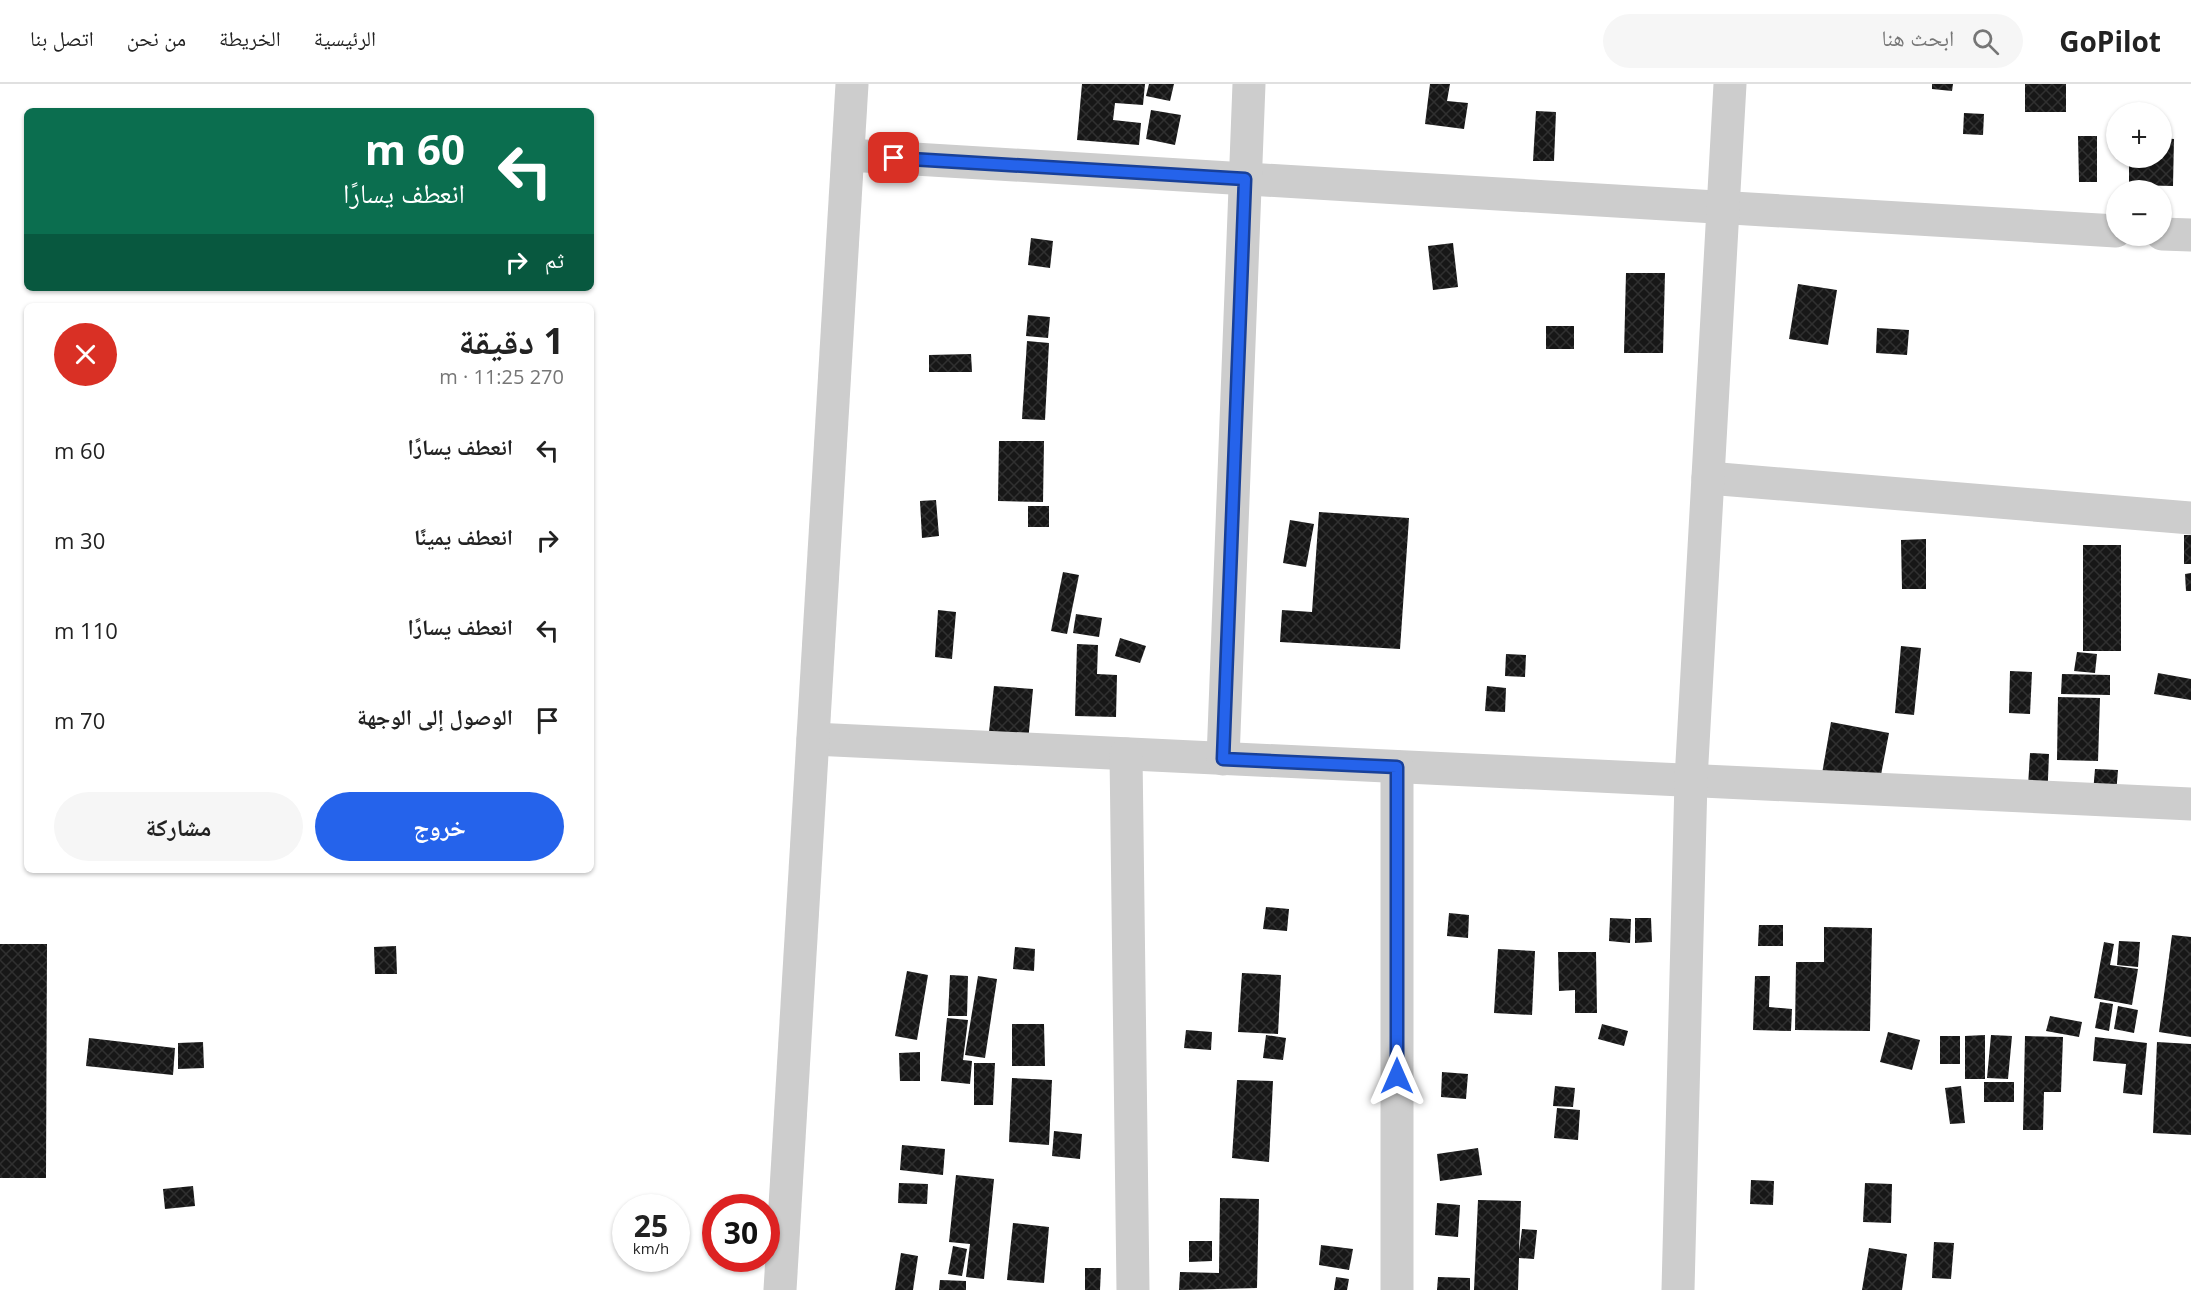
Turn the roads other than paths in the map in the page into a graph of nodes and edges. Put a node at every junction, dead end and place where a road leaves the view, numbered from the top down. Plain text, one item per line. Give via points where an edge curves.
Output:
1 (852, 84) edge
2 (1249, 84) edge
3 (1730, 84) edge
4 (848, 155) junction
5 (1245, 179) junction
6 (1723, 207) junction
7 (2106, 230) edge
8 (2172, 235) edge
9 (2191, 236) edge
10 (1708, 478) junction
11 (2191, 518) edge
12 (813, 739) junction
13 (1126, 754) junction
14 (1223, 759) junction
15 (1397, 767) junction
16 (1691, 780) junction
17 (2191, 804) edge
18 (780, 1290) edge
19 (1133, 1290) edge
20 (1397, 1290) edge
21 (1678, 1290) edge

1 - 4 street
2 - 5 street
3 - 6 street
4 - 5 street
4 - 12 street
5 - 6 street
5 - 14 street
6 - 7 street
6 - 10 street
8 - 9 street
10 - 11 street
10 - 16 street
12 - 13 street
12 - 18 street
13 - 14 street
13 - 19 street
14 - 15 street
15 - 16 street
15 - 20 street
16 - 17 street
16 - 21 street

